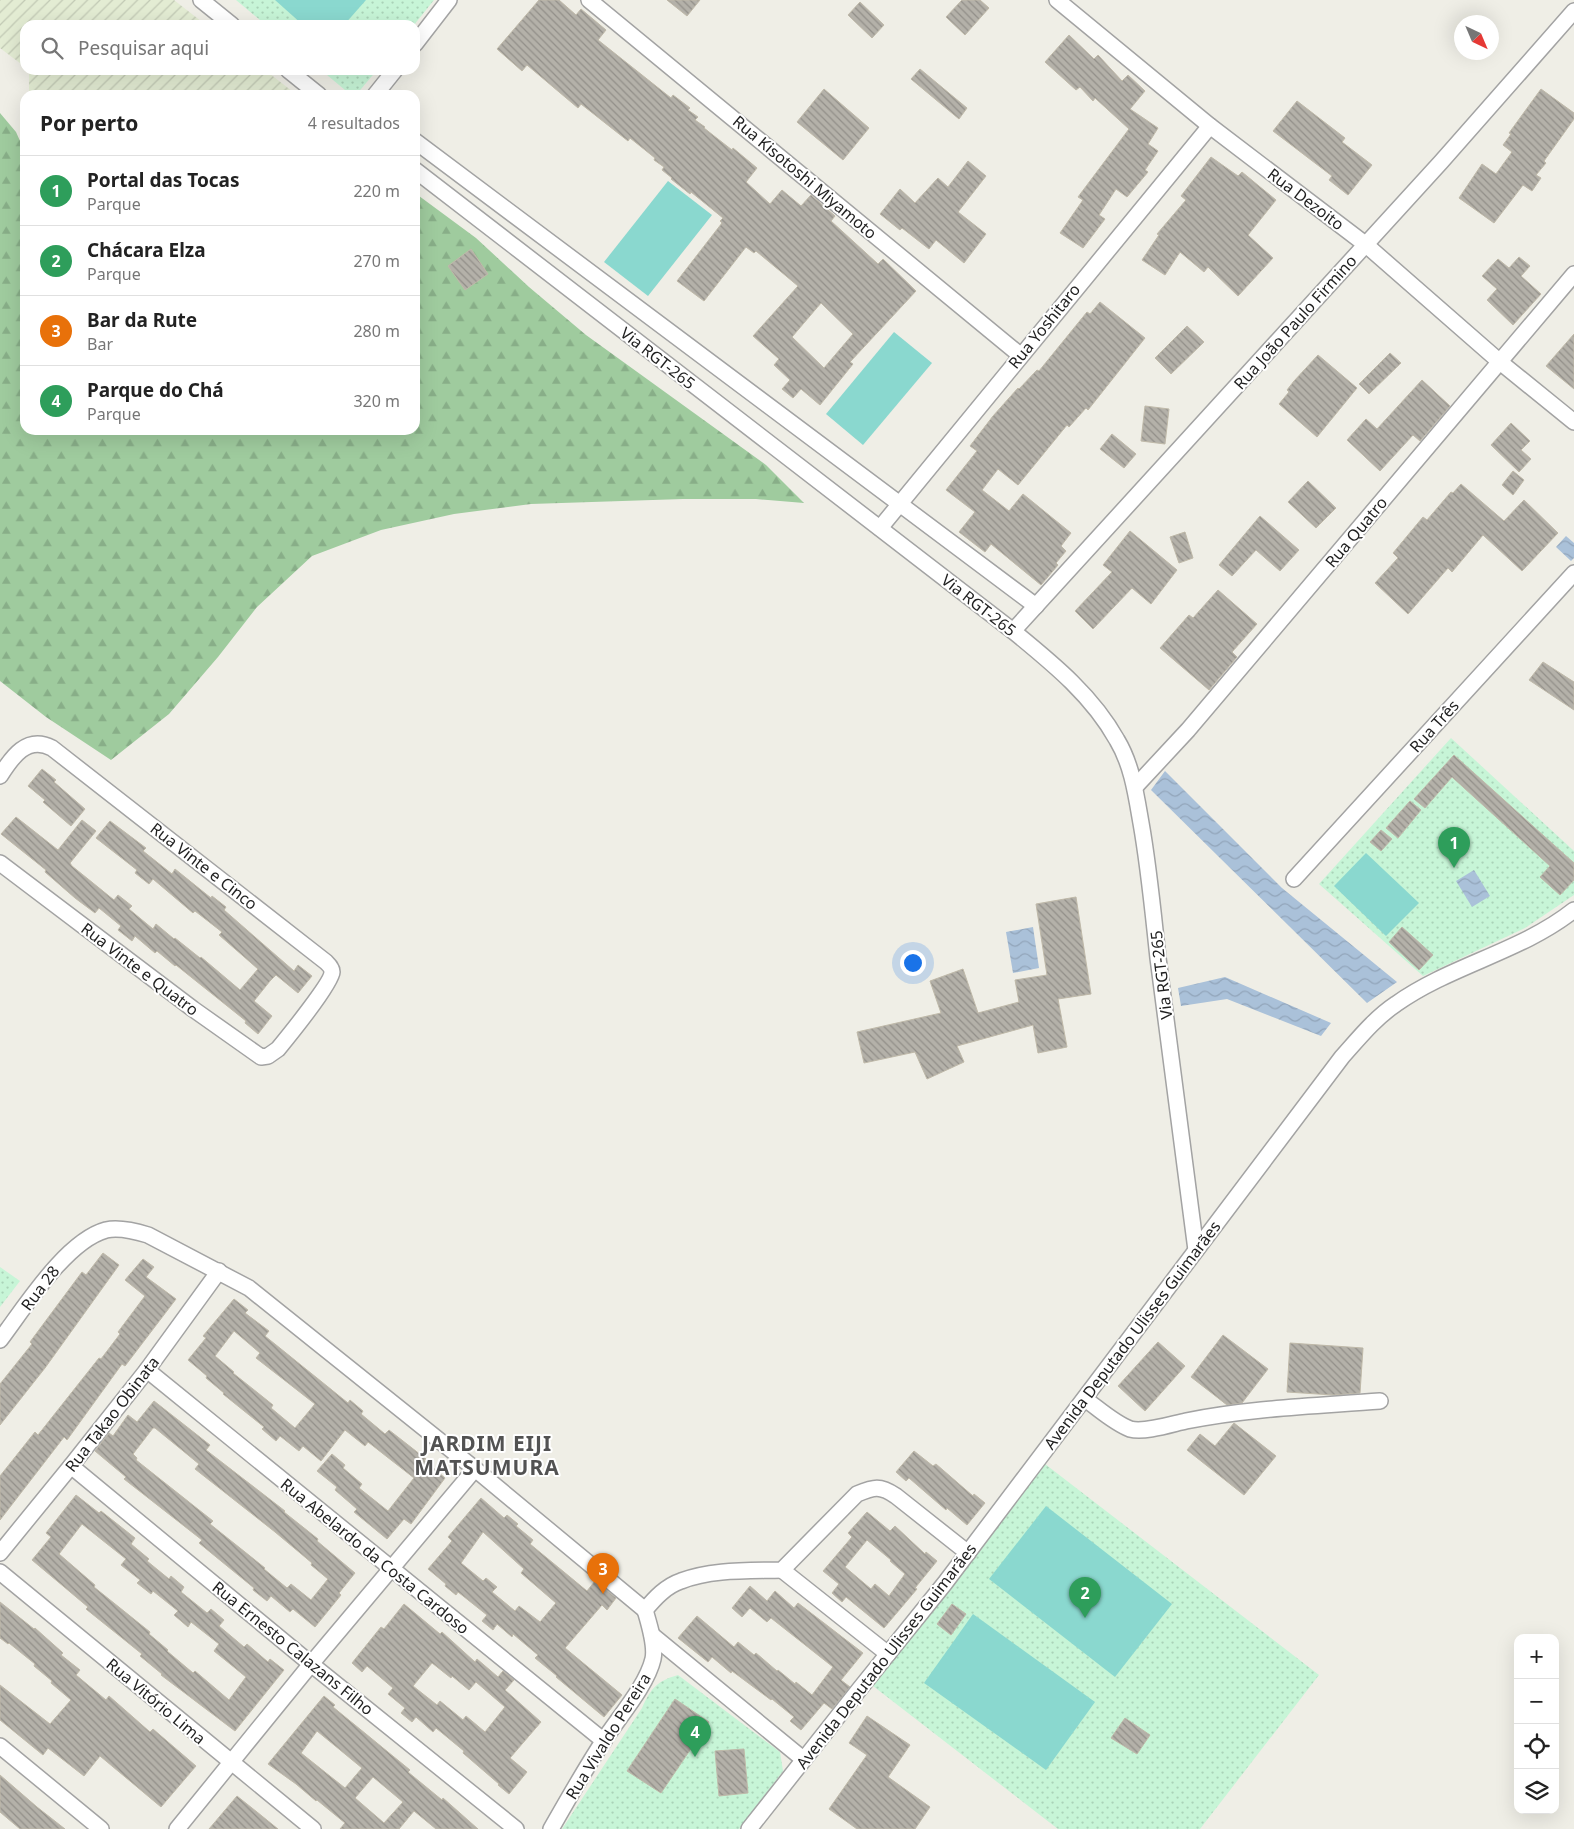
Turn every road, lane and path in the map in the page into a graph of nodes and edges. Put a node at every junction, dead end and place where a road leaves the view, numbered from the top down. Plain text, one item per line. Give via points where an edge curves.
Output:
1 (201, 0) edge
2 (449, 0) edge
3 (589, 0) edge
4 (1068, 3) edge
5 (1574, 11) edge
6 (226, 20) edge
7 (420, 38) edge
8 (294, 75) edge
9 (391, 75) edge
10 (313, 90) edge
11 (379, 90) edge
12 (1210, 126) junction
13 (420, 145) edge
14 (420, 174) edge
15 (1365, 244) junction
16 (1574, 274) edge
17 (1020, 355) junction
18 (1500, 362) junction
19 (1574, 422) edge
20 (901, 503) junction
21 (880, 528) junction
22 (1574, 573) edge
23 (1036, 606) junction
24 (1013, 631) junction
25 (0, 774) edge
26 (1135, 787) junction
27 (0, 863) edge
28 (1294, 880) dead end
29 (1574, 910) edge
30 (281, 1045) joint
31 (1196, 1250) junction
32 (219, 1271) junction
33 (0, 1340) edge
34 (147, 1370) junction
35 (1085, 1399) junction
36 (1380, 1401) dead end
37 (71, 1466) junction
38 (475, 1469) junction
39 (0, 1553) edge
40 (968, 1553) junction
41 (391, 1569) junction
42 (782, 1570) junction
43 (0, 1572) edge
44 (645, 1610) junction
45 (652, 1635) junction
46 (888, 1654) junction
47 (310, 1664) junction
48 (604, 1741) junction
49 (0, 1746) edge
50 (804, 1759) junction
51 (231, 1762) junction
52 (101, 1829) edge
53 (177, 1829) edge
54 (313, 1829) edge
55 (516, 1829) edge
56 (551, 1829) edge
57 (749, 1829) edge

1 - 6 street
2 - 7 street
3 - 17 street, Rua Kisotoshi Miyamoto
4 - 12 street, Rua Dezoito
5 - 15 street, Rua João Paulo Firmino
8 - 10 street
9 - 11 street
12 - 15 street, Rua Dezoito
12 - 17 street, Rua Yoshitaro
13 - 20 street
14 - 21 street, Via RGT-265
15 - 18 street, Rua Dezoito
15 - 23 street, Rua João Paulo Firmino
16 - 18 street, Rua Quatro
17 - 20 street, Rua Yoshitaro
18 - 19 street, Rua Dezoito
18 - 26 street, Rua Quatro via 1188,730
20 - 21 street, Rua Yoshitaro
20 - 23 street
21 - 24 street, Via RGT-265
22 - 28 street, Rua Três
23 - 24 street, Rua João Paulo Firmino
24 - 26 street, Via RGT-265 via 1083,693 1120,747
25 - 30 street, Rua Vinte e Cinco via 25,746 42,744 52,748 326,962 331,970 330,979
26 - 31 street, Via RGT-265 via 1149,871
27 - 30 street, Rua Vinte e Quatro via 254,1054 265,1058
29 - 31 street, Avenida Deputado Ulisses Guimarães via 1531,937 1421,988 1372,1024 1342,1057
31 - 35 street, Avenida Deputado Ulisses Guimarães
32 - 33 street, Rua 28 via 148,1235 131,1230 107,1230 85,1239 61,1260
32 - 34 street, Rua Takao Obinata
32 - 38 street, Rua 28 via 249,1288
34 - 37 street, Rua Takao Obinata
34 - 41 street, Rua Abelardo da Costa Cardoso
35 - 36 street via 1132,1429 1150,1429 1250,1412
35 - 40 street, Avenida Deputado Ulisses Guimarães
37 - 39 street, Rua Takao Obinata
37 - 47 street, Rua Ernesto Calazans Filho
38 - 41 street
38 - 44 street, Rua 28
40 - 42 street via 896,1496 884,1488 871,1488 857,1494
40 - 46 street, Avenida Deputado Ulisses Guimarães
41 - 47 street
41 - 48 street, Rua Abelardo da Costa Cardoso
42 - 44 street via 716,1572 681,1581 664,1590
42 - 46 street
43 - 51 street, Rua Vitório Lima
44 - 45 street, Rua Vivaldo Pereira
45 - 48 street, Rua Vivaldo Pereira via 654,1656 651,1667
45 - 50 street
46 - 50 street, Avenida Deputado Ulisses Guimarães
47 - 51 street
47 - 55 street, Rua Ernesto Calazans Filho
48 - 56 street, Rua Vivaldo Pereira
49 - 52 street
50 - 57 street, Avenida Deputado Ulisses Guimarães
51 - 53 street
51 - 54 street, Rua Vitório Lima

